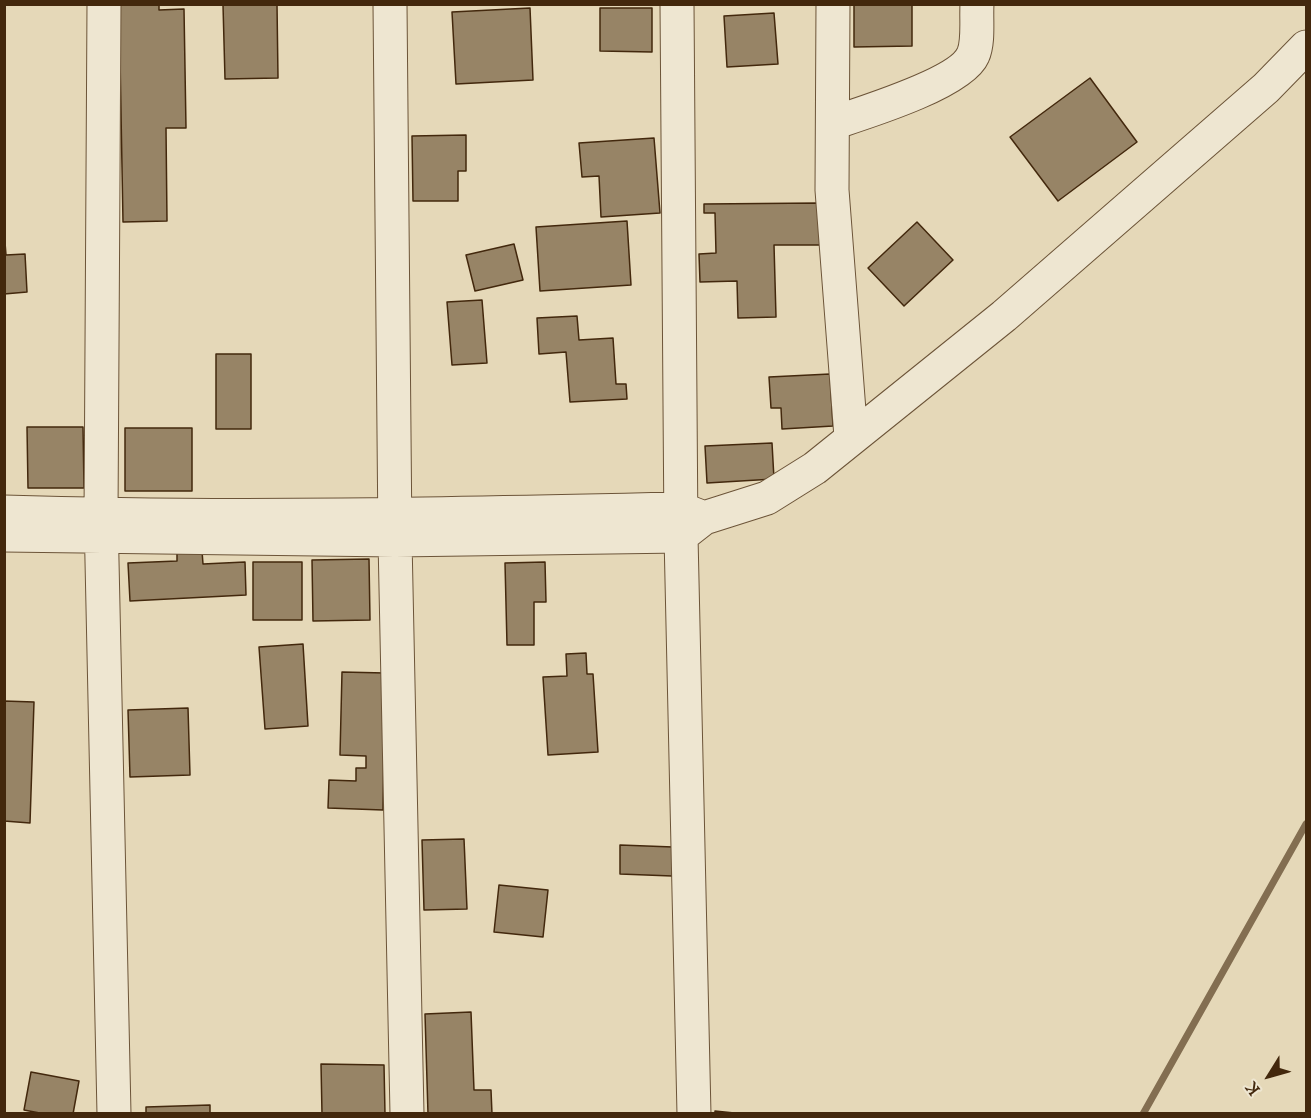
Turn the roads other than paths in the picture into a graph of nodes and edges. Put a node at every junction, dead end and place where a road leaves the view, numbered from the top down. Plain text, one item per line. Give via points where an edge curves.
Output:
1 (104, 4) edge
2 (390, 4) edge
3 (677, 4) edge
4 (833, 4) edge
5 (977, 4) edge
6 (1306, 47) edge
7 (833, 123) junction
8 (851, 437) junction
9 (4, 512) edge
10 (689, 521) junction
11 (102, 526) junction
12 (395, 528) junction
13 (4, 535) edge
14 (114, 1113) edge
15 (407, 1113) edge
16 (694, 1113) edge

1 - 11 street
2 - 12 street
3 - 10 street
4 - 7 street
5 - 7 street via 974,54 966,66 904,100
6 - 8 street via 1266,88 1004,316
7 - 8 street via 832,190
8 - 10 street via 815,468 766,498
9 - 11 street
10 - 12 street
10 - 16 street
11 - 12 street
11 - 13 street
11 - 14 street
12 - 15 street

